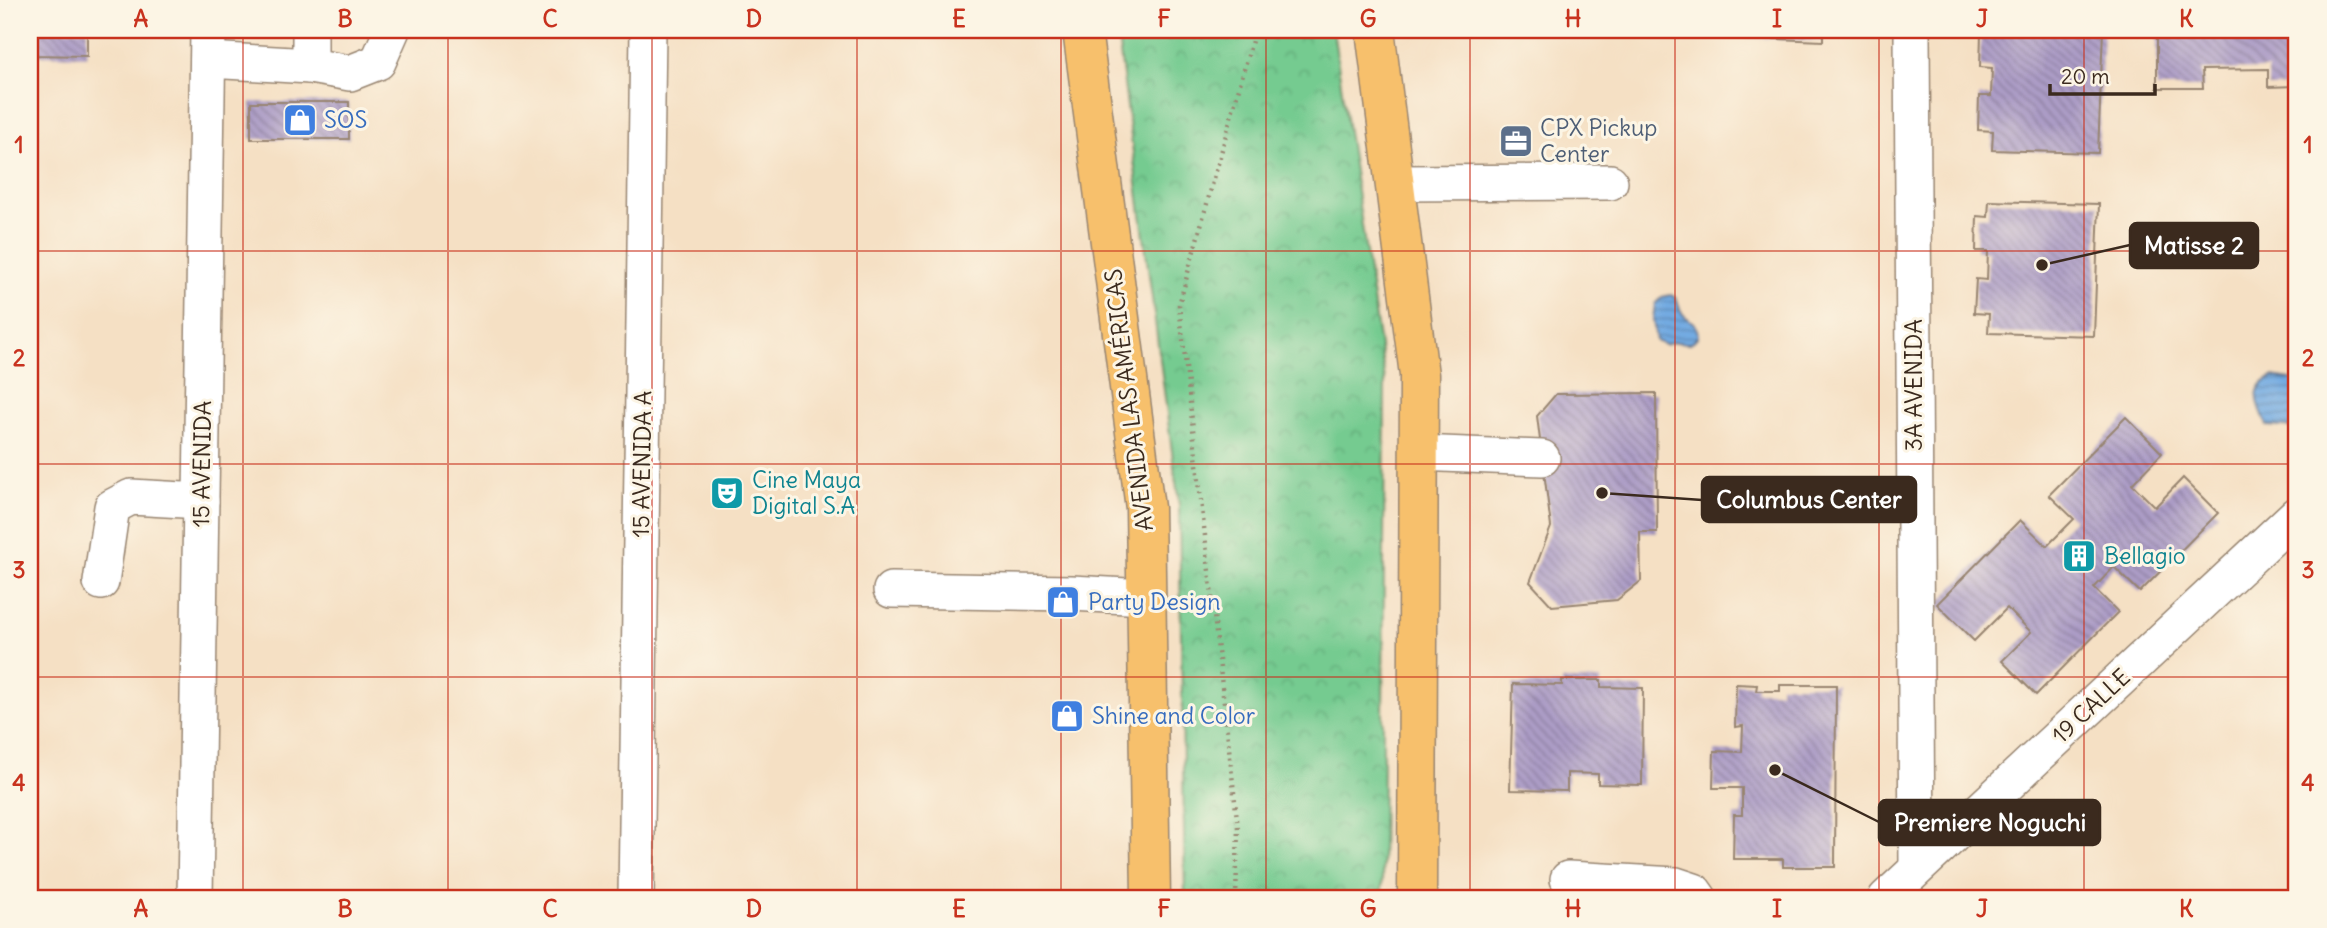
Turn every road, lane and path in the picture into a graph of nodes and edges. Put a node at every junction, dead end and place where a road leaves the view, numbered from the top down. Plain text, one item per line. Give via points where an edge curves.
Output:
1 (310, 30) edge
2 (392, 30) edge
3 (648, 30) edge
4 (1082, 30) edge
5 (1255, 30) edge
6 (1376, 30) edge
7 (1912, 30) edge
8 (208, 45) edge
9 (310, 66) junction
10 (1610, 182) dead end
11 (1395, 183) junction
12 (1419, 453) junction
13 (1542, 458) dead end
14 (201, 501) junction
15 (2297, 514) edge
16 (101, 582) dead end
17 (891, 590) dead end
18 (1146, 597) junction
19 (1917, 867) junction
20 (1568, 879) dead end
21 (195, 898) edge
22 (636, 898) edge
23 (1151, 898) edge
24 (1236, 898) edge
25 (1417, 898) edge
26 (1699, 898) edge
27 (1886, 898) edge

1 - 9 street
2 - 9 street via 378,62 350,73
3 - 22 street, 15 AVENIDA A
4 - 18 main road, AVENIDA LAS AMÉRICAS via 1145,508
5 - 24 path via 1179,305 1238,828
6 - 11 main road
7 - 19 street, 3A AVENIDA
8 - 9 street
8 - 14 street, 15 AVENIDA
10 - 11 street
11 - 12 main road via 1419,375
12 - 13 street
12 - 25 main road
14 - 16 street via 131,497 112,507
14 - 21 street, 15 AVENIDA
15 - 19 street, 19 CALLE
17 - 18 street
18 - 23 main road, AVENIDA LAS AMÉRICAS
19 - 27 street, 19 CALLE
20 - 26 street via 1676,885 1694,891

